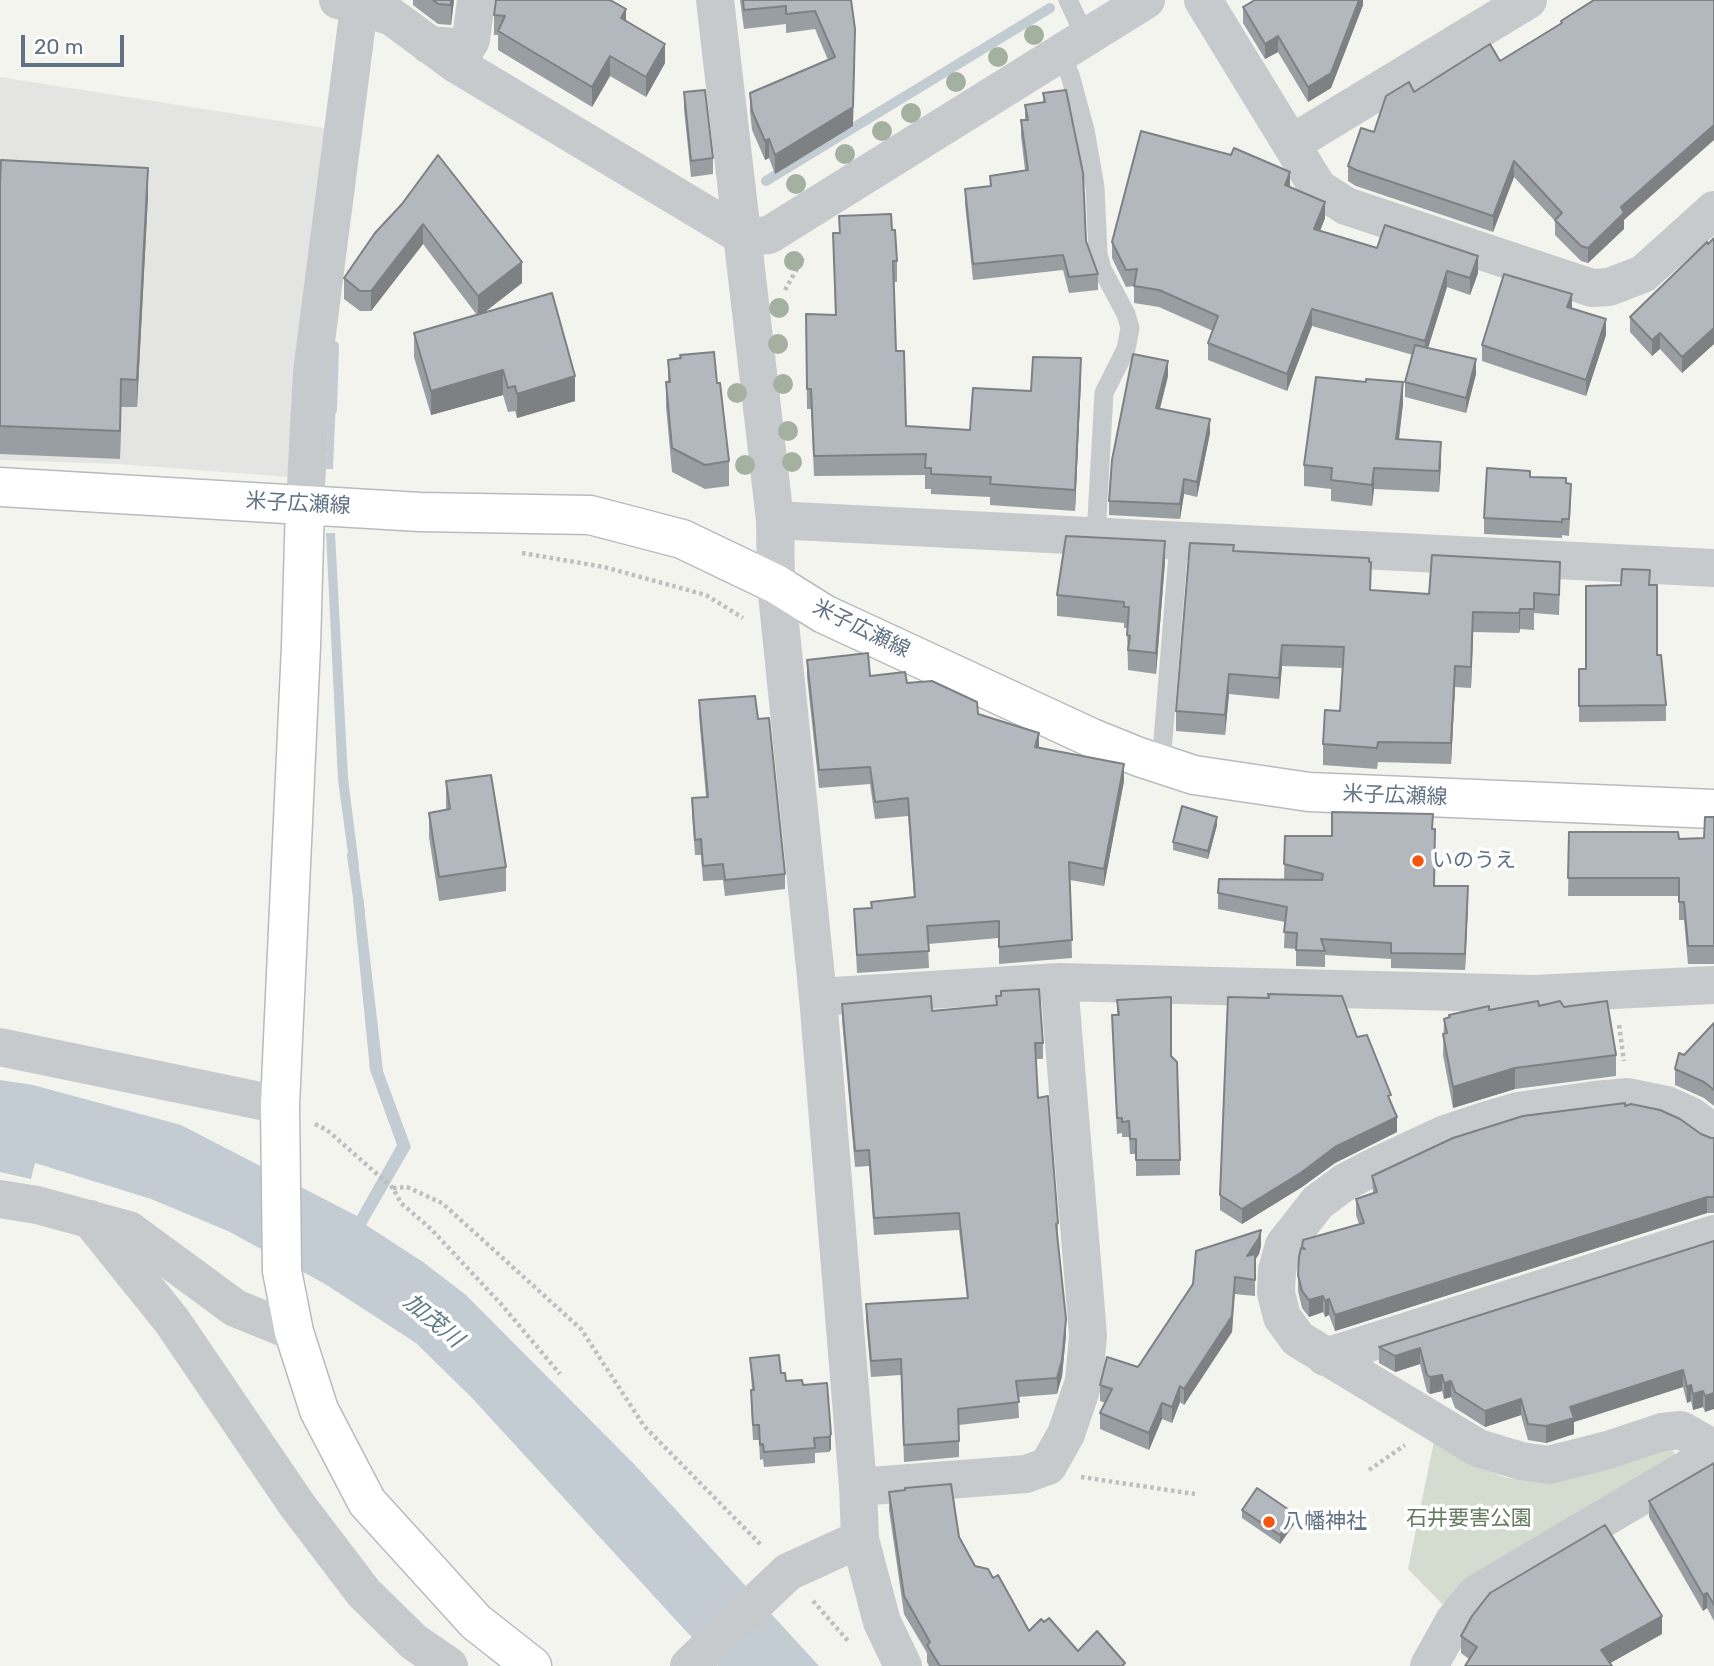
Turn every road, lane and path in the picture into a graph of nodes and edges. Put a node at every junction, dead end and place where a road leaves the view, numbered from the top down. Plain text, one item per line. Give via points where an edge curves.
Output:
1 (476, 0) edge
2 (715, 0) edge
3 (1068, 0) edge
4 (1146, 0) edge
5 (1203, 0) edge
6 (1528, 0) edge
7 (348, 4) edge
8 (429, 45) junction
9 (1073, 46) junction
10 (1291, 144) junction
11 (1714, 210) edge
12 (744, 237) junction
13 (809, 251) dead end
14 (784, 293) dead end
15 (0, 487) edge
16 (305, 505) junction
17 (775, 520) junction
18 (1096, 536) junction
19 (1179, 541) junction
20 (513, 551) dead end
21 (1714, 568) edge
22 (776, 584) junction
23 (749, 622) dead end
24 (1161, 765) junction
25 (1714, 808) edge
26 (1059, 982) junction
27 (1714, 985) edge
28 (1615, 991) junction
29 (818, 997) junction
30 (0, 1047) edge
31 (1628, 1097) junction
32 (281, 1122) junction
33 (1714, 1133) edge
34 (393, 1188) junction
35 (0, 1199) edge
36 (90, 1219) junction
37 (1714, 1234) edge
38 (294, 1332) junction
39 (1325, 1357) junction
40 (560, 1374) dead end
41 (1714, 1451) edge
42 (1048, 1466) junction
43 (858, 1487) junction
44 (1195, 1494) dead end
45 (860, 1539) junction
46 (785, 1575) junction
47 (852, 1645) dead end
48 (449, 1666) edge
49 (532, 1666) edge
50 (690, 1666) edge
51 (903, 1666) edge
52 (1429, 1666) edge

1 - 8 street via 466,48
2 - 12 street
3 - 9 lane
4 - 9 street
5 - 10 street
6 - 10 street
7 - 8 street via 392,17
7 - 16 street via 312,372
8 - 12 street
9 - 12 street via 769,235
9 - 18 lane via 1070,75 1095,187 1098,254 1130,328 1126,349 1104,393
10 - 11 street via 1318,188 1346,206 1592,288 1609,287 1643,274
12 - 17 street
13 - 14 path
15 - 16 main road, 米子広瀬線
16 - 22 main road, 米子広瀬線 via 590,515 682,539
16 - 32 main road
17 - 18 street
17 - 22 street
18 - 19 street
19 - 21 street
19 - 24 lane
20 - 23 path via 604,567 706,595
22 - 24 main road, 米子広瀬線 via 824,614 1092,738
22 - 29 street
24 - 25 main road, 米子広瀬線 via 1194,775 1309,792
26 - 28 street via 1535,994
26 - 29 street
26 - 42 street via 1088,1335 1084,1381 1066,1434
27 - 28 street
28 - 31 path
29 - 43 street
30 - 32 street
31 - 33 street via 1667,1104
31 - 39 street via 1544,1107 1480,1122 1370,1169 1318,1202 1284,1245 1276,1293 1282,1317 1298,1339
32 - 34 path via 327,1130
32 - 38 main road via 282,1271
34 - 40 path via 401,1203 432,1229
34 - 46 path via 407,1187 442,1203 581,1329 644,1426
35 - 36 street
36 - 38 street via 129,1230 235,1308
36 - 48 street via 172,1321 363,1593 414,1642
37 - 39 street
38 - 49 main road via 319,1410 367,1502 476,1622
39 - 41 street via 1478,1448 1521,1461 1549,1465 1681,1430
41 - 52 street via 1476,1594 1454,1621
42 - 43 street via 1026,1474
42 - 44 path via 1067,1475
43 - 45 street
45 - 46 street
45 - 51 street via 882,1622
46 - 47 path
46 - 50 street

